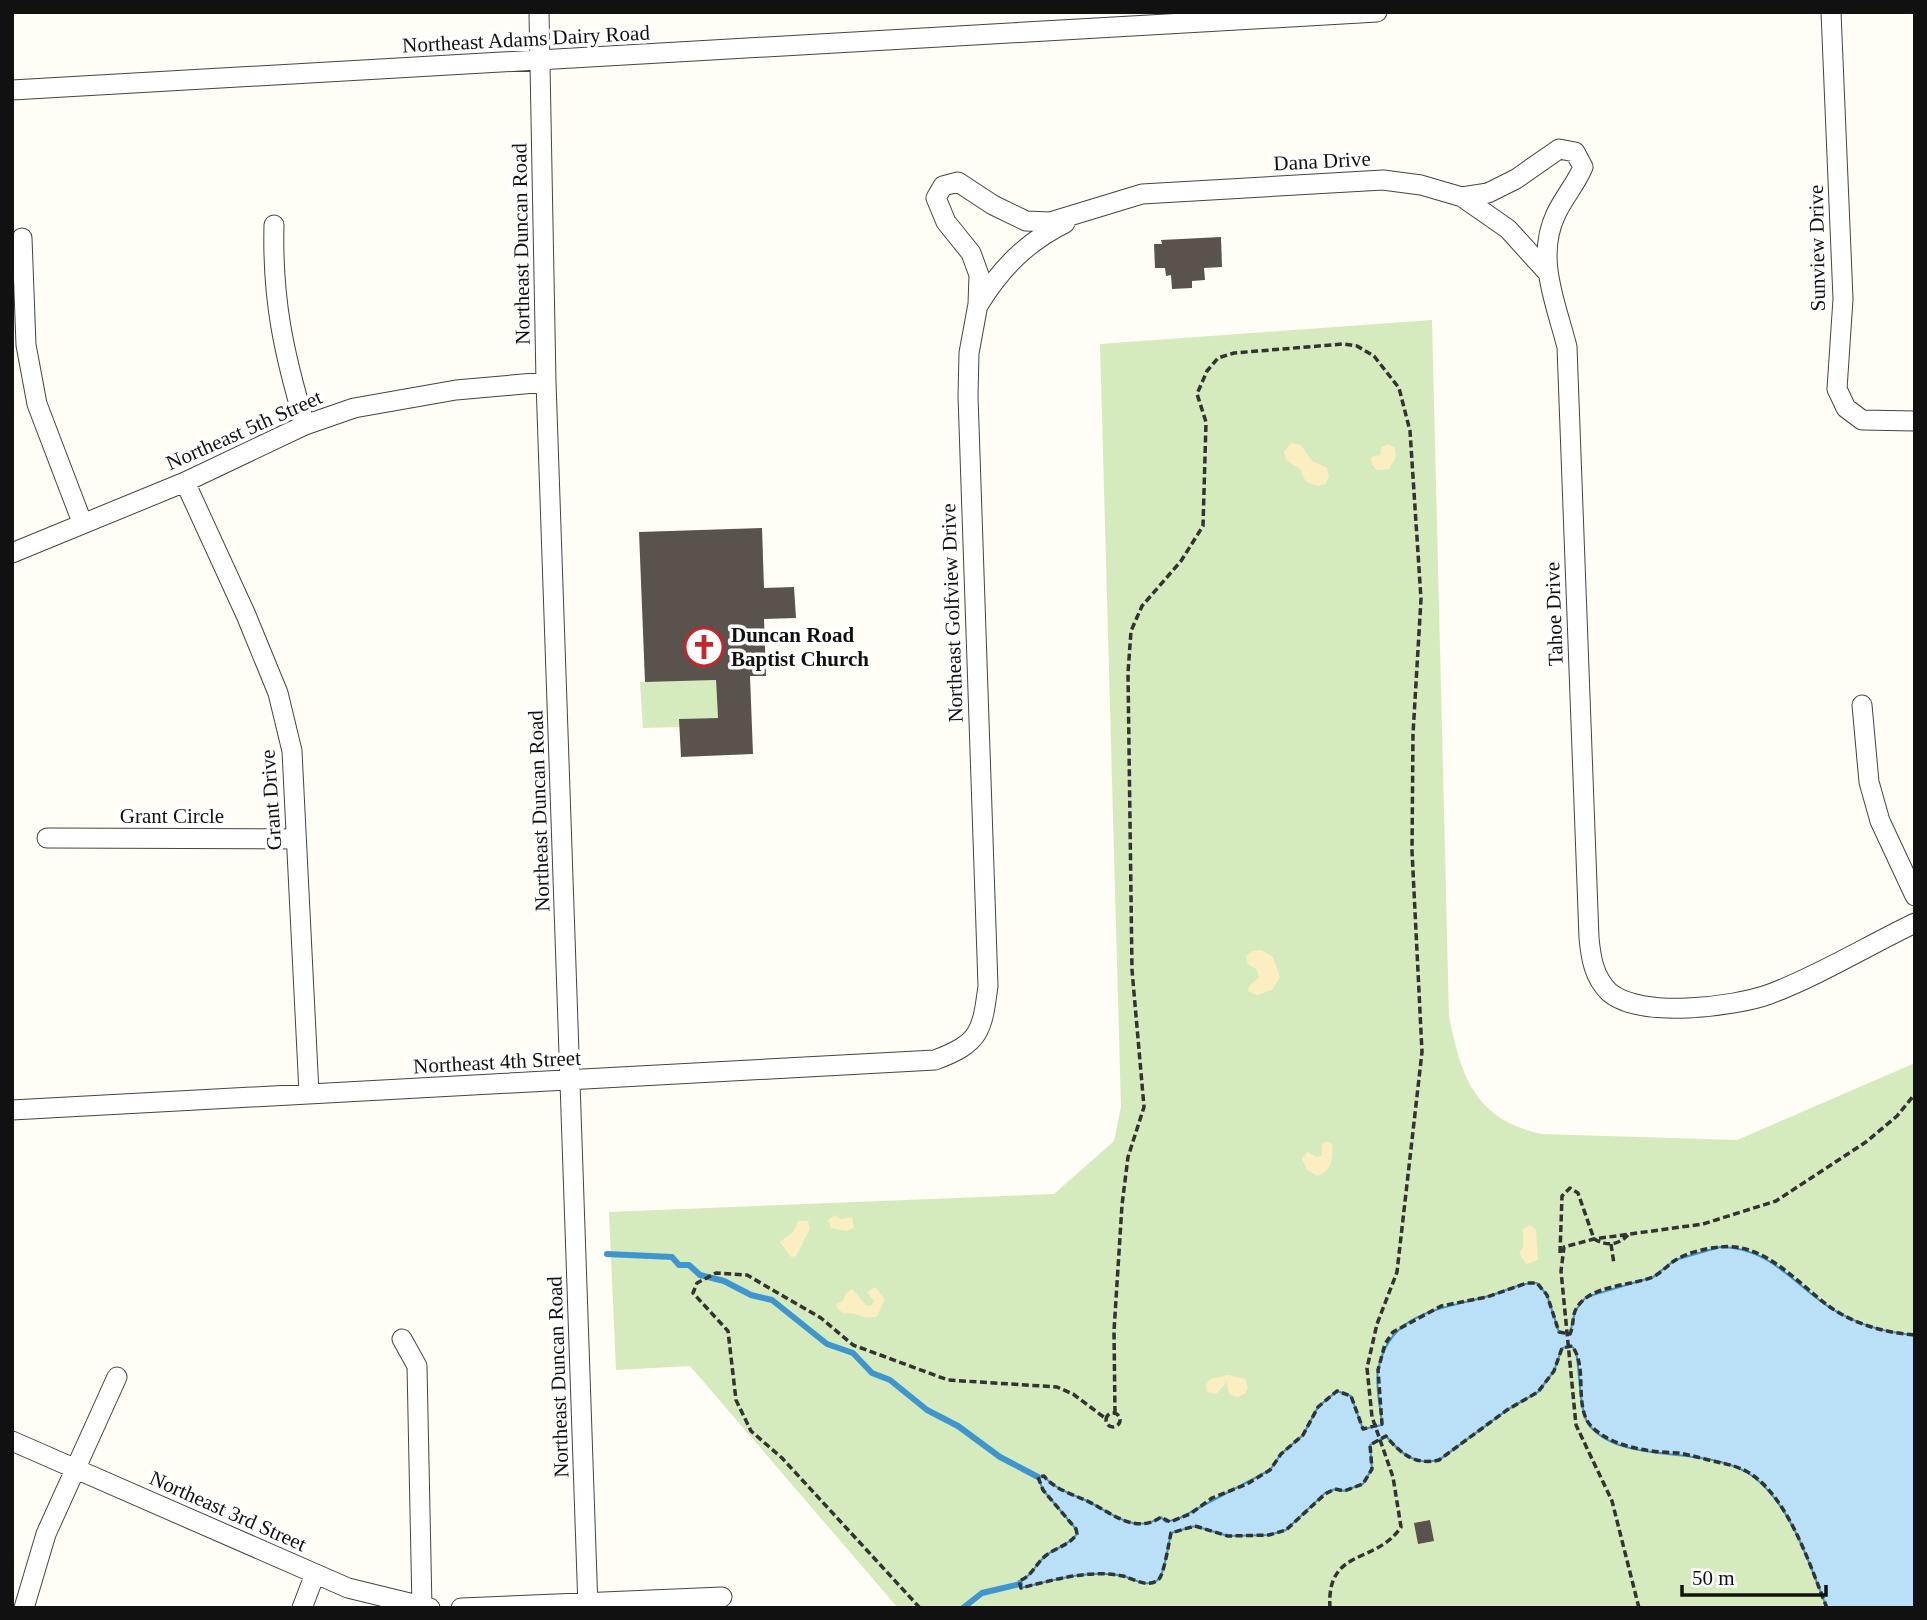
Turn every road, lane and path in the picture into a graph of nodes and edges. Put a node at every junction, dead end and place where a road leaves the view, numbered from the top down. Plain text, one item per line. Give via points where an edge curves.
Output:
1 (539, 12) edge
2 (1377, 12) edge
3 (1831, 12) edge
4 (1312, 14) edge
5 (541, 61) junction
6 (12, 90) edge
7 (1554, 152) joint
8 (1462, 197) junction
9 (936, 198) joint
10 (1081, 214) junction
11 (274, 225) dead end
12 (22, 238) dead end
13 (1546, 271) junction
14 (978, 304) junction
15 (546, 382) junction
16 (1915, 421) edge
17 (305, 425) junction
18 (185, 482) junction
19 (82, 522) junction
20 (12, 553) edge
21 (1861, 705) dead end
22 (47, 838) dead end
23 (296, 839) junction
24 (1915, 896) edge
25 (1915, 923) edge
26 (976, 1037) joint
27 (570, 1082) junction
28 (309, 1093) junction
29 (1915, 1094) edge
30 (12, 1110) edge
31 (1628, 1235) junction
32 (1594, 1239) junction
33 (1611, 1244) junction
34 (1560, 1255) junction
35 (1614, 1264) dead end
36 (1565, 1334) junction
37 (1915, 1335) edge
38 (402, 1339) dead end
39 (1567, 1347) junction
40 (117, 1377) dead end
41 (1115, 1413) junction
42 (1105, 1418) junction
43 (1375, 1427) junction
44 (1379, 1438) junction
45 (12, 1441) edge
46 (74, 1468) junction
47 (315, 1574) junction
48 (722, 1597) dead end
49 (588, 1604) edge
50 (24, 1608) edge
51 (302, 1608) edge
52 (422, 1608) edge
53 (430, 1608) edge
54 (461, 1608) edge
55 (920, 1608) edge
56 (1330, 1608) edge
57 (1639, 1608) edge
58 (1827, 1608) edge

1 - 5 street, Northeast Duncan Road
2 - 4 street, Northeast Adams Dairy Road
3 - 16 street, Sunview Drive via 1843,299 1837,389 1846,408 1862,419
4 - 5 street, Northeast Adams Dairy Road
5 - 6 street, Northeast Adams Dairy Road
5 - 15 street, Northeast Duncan Road
7 - 8 street, Dana Drive via 1488,193
7 - 13 street, Tahoe Drive via 1575,152 1583,167 1556,214 1548,239
8 - 10 street, Dana Drive via 1421,185 1352,181 1142,194
8 - 13 street, Tahoe Drive via 1508,229
9 - 10 street, Dana Drive via 943,186 958,181 1026,221 1051,222
9 - 14 street, Northeast Golfview Drive via 946,222 971,253 979,275
10 - 14 street, Dana Drive via 1035,240 1004,266
11 - 17 street via 273,265 284,351
12 - 19 street via 26,345 37,404
13 - 25 street, Tahoe Drive via 1567,346 1591,958 1596,975 1610,993 1633,1005 1699,1007 1769,994
14 - 26 street, Northeast Golfview Drive via 969,353 968,396 988,986
15 - 17 street, Northeast 5th Street via 400,398
15 - 27 street, Northeast Duncan Road
17 - 18 street, Northeast 5th Street
18 - 19 street, Northeast 5th Street
18 - 23 street, Grant Drive via 278,693 292,751
19 - 20 street, Northeast 5th Street
21 - 24 street via 1869,782 1880,821
22 - 23 street, Grant Circle
23 - 28 street, Grant Drive
26 - 27 street, Northeast 4th Street via 964,1049 935,1060
27 - 28 street, Northeast 4th Street
27 - 49 street, Northeast Duncan Road
28 - 30 street, Northeast 4th Street
29 - 31 path via 1898,1116 1866,1142 1789,1195 1703,1224
31 - 32 path
31 - 33 path
32 - 33 path
32 - 34 path via 1570,1244
32 - 34 path via 1578,1193 1566,1189
33 - 35 path
34 - 36 path
36 - 37 path via 1571,1332 1575,1311 1586,1297 1653,1277 1689,1255 1734,1247 1767,1258 1852,1319 1873,1328
36 - 39 path
36 - 43 path via 1556,1327 1547,1295 1538,1283 1441,1306 1394,1332 1385,1344 1378,1378 1382,1424
38 - 52 street via 417,1366
39 - 44 path via 1562,1348 1554,1371 1538,1392 1439,1460 1410,1458 1386,1436
39 - 57 path via 1576,1425 1612,1501
39 - 58 path via 1576,1352 1586,1419 1603,1437 1653,1451 1725,1462 1747,1472 1772,1495 1802,1544
40 - 46 street
41 - 42 path
41 - 42 path via 1120,1421 1116,1427 1107,1425
41 - 43 path via 1115,1295 1122,1205 1128,1157 1144,1107 1132,970 1131,631 1142,606 1181,561 1203,526 1206,422 1197,394 1207,371 1218,358 1234,353 1343,344 1366,350 1399,388 1414,452 1421,599 1412,851 1422,1052 1397,1272 1373,1336 1367,1367
42 - 55 path via 1057,1387 948,1380 887,1360 853,1345 821,1318 747,1275 716,1273 697,1283 693,1293 723,1323 730,1337 736,1400 751,1431 782,1458
43 - 44 path
43 - 44 path via 1365,1430 1360,1426 1351,1396 1337,1391 1318,1407 1303,1435 1270,1471 1170,1522 1161,1517 1150,1523 1125,1521 1054,1487 1044,1476 1038,1477 1077,1534 1048,1554 1029,1577 1018,1581 1021,1588 1105,1574 1155,1582 1163,1572 1171,1533 1195,1526 1228,1536 1286,1530 1325,1493 1363,1483 1372,1469 1370,1445
44 - 56 path via 1393,1477 1401,1527 1390,1540 1340,1568 1330,1584
45 - 46 street, Northeast 3rd Street
46 - 47 street, Northeast 3rd Street
46 - 50 street via 46,1534
47 - 51 street
47 - 52 street, Northeast 3rd Street
48 - 49 street
49 - 54 street
52 - 53 street, Northeast 3rd Street

